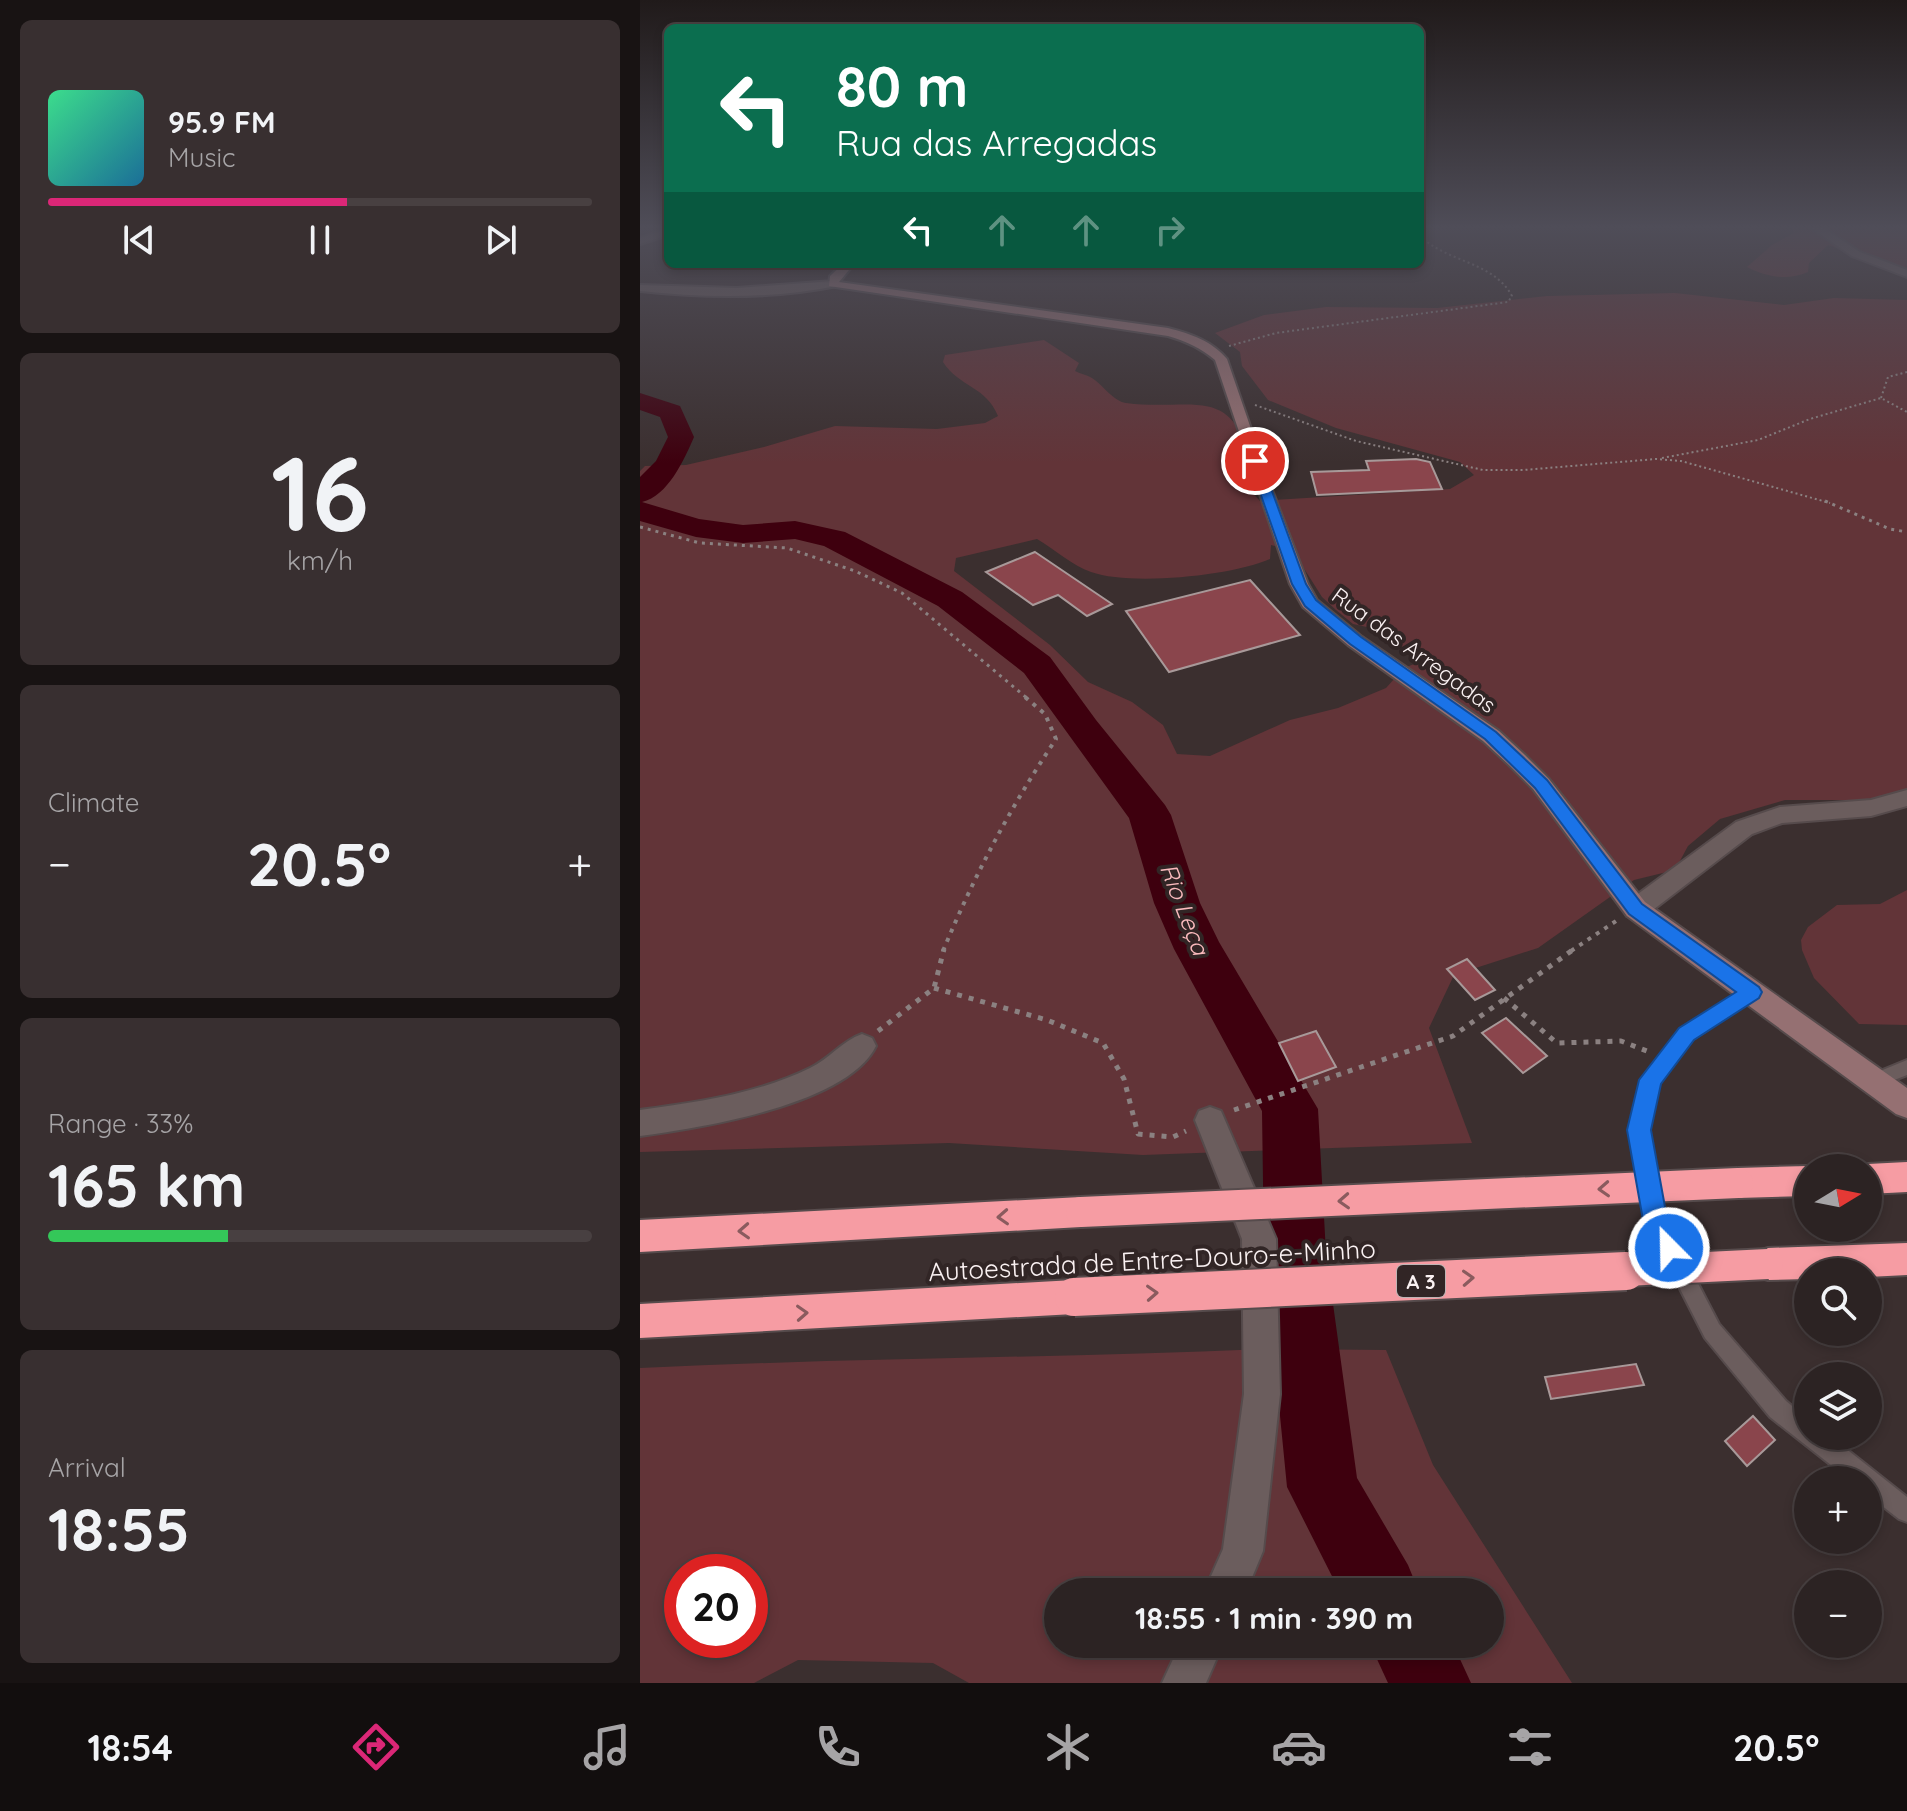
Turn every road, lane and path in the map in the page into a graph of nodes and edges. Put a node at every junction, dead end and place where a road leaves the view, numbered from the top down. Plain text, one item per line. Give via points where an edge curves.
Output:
1 (983, 306) edge
2 (1482, 306) edge
3 (1213, 351) junction
4 (1907, 372) edge
5 (1881, 398) junction
6 (1237, 403) junction
7 (1907, 412) edge
8 (1656, 459) junction
9 (640, 527) edge
10 (1907, 532) edge
11 (1907, 798) edge
12 (1636, 909) junction
13 (934, 988) junction
14 (1752, 992) junction
15 (1504, 998) junction
16 (862, 1046) joint
17 (1668, 1058) junction
18 (1907, 1067) edge
19 (1874, 1081) junction
20 (1907, 1105) edge
21 (1210, 1120) junction
22 (640, 1123) edge
23 (1907, 1177) edge
24 (1882, 1178) edge
25 (1794, 1181) edge
26 (640, 1236) edge
27 (1907, 1259) edge
28 (640, 1321) edge
29 (1794, 1422) edge
30 (1830, 1450) edge
31 (1907, 1511) edge
32 (1231, 1578) edge
33 (1196, 1658) edge
34 (1184, 1683) edge

1 - 3 street via 1168,332
2 - 3 path via 1276,333
3 - 6 street, Rua das Arregadas
4 - 5 path via 1888,377
5 - 7 path
5 - 8 path via 1758,440
6 - 8 path via 1285,413 1356,441 1483,470
6 - 12 street, Rua das Arregadas via 1264,490 1310,603 1517,760
8 - 10 path via 1824,500
9 - 13 path via 700,543 787,548 855,571 902,593 1045,714 1056,739 976,873 942,954
11 - 12 street via 1871,808 1780,815 1744,828
12 - 14 street, Rua das Arregadas
12 - 15 path
13 - 16 path
13 - 21 path via 1047,1020 1103,1043 1124,1079 1138,1134 1173,1137
14 - 17 lane via 1687,1034
14 - 19 street, Rua das Arregadas
15 - 17 path via 1557,1043 1621,1041
15 - 21 path via 1453,1036
16 - 22 street via 824,1075 766,1100
17 - 29 lane via 1650,1080 1639,1130 1655,1220 1712,1331
18 - 19 lane
19 - 20 street, Rua das Arregadas
21 - 32 street via 1259,1239 1262,1394 1243,1551
23 - 24 highway
25 -> 26 highway, bridge
28 -> 27 highway, Autoestrada de Entre-Douro-e-Minho / A 3, bridge
30 - 31 lane
33 - 34 street

